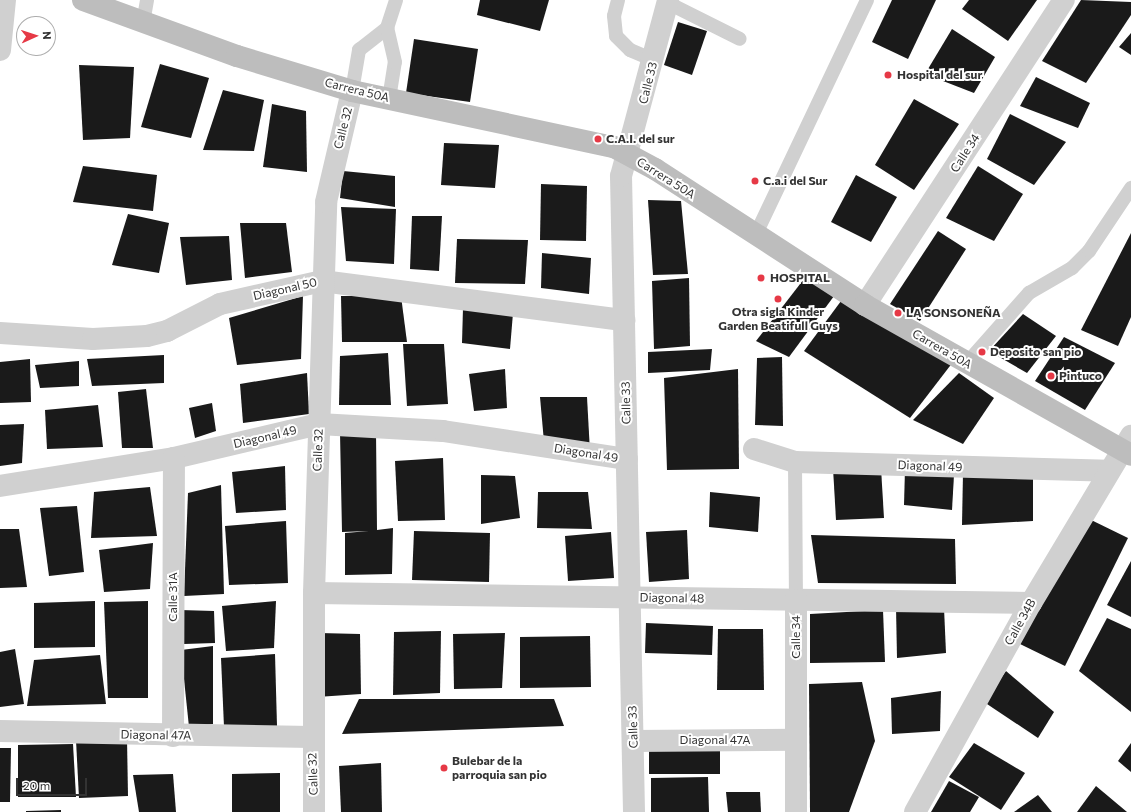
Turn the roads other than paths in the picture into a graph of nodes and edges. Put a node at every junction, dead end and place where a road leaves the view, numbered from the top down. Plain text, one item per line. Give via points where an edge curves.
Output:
1 (5, 0) edge
2 (83, 0) edge
3 (147, 0) edge
4 (396, 0) edge
5 (618, 0) edge
6 (868, 0) edge
7 (1064, 0) edge
8 (668, 1) edge
9 (143, 23) junction
10 (387, 28) junction
11 (740, 39) dead end
12 (0, 50) edge
13 (653, 60) junction
14 (352, 91) junction
15 (389, 99) junction
16 (627, 154) junction
17 (1131, 188) edge
18 (755, 236) junction
19 (322, 281) junction
20 (865, 305) junction
21 (624, 320) junction
22 (0, 332) edge
23 (967, 363) junction
24 (319, 424) junction
25 (1128, 447) edge
26 (754, 449) dead end
27 (174, 458) junction
28 (627, 459) junction
29 (795, 462) junction
30 (1108, 471) junction
31 (0, 486) edge
32 (314, 593) junction
33 (628, 597) junction
34 (796, 600) junction
35 (1031, 603) junction
36 (0, 731) edge
37 (173, 736) junction
38 (311, 737) junction
39 (796, 740) junction
40 (633, 741) junction
41 (314, 812) edge
42 (634, 812) edge
43 (796, 812) edge
44 (915, 812) edge

1 - 12 street
2 - 9 street, Carrera 50A
3 - 9 lane
4 - 10 lane
5 - 13 lane via 614,16 616,36 630,50
6 - 18 lane
7 - 20 street, Calle 34
8 - 11 lane
8 - 13 street, Calle 33
9 - 14 street, Carrera 50A
10 - 14 lane via 359,50
10 - 15 lane via 395,62
13 - 16 street, Calle 33
14 - 15 street, Carrera 50A
14 - 19 street, Calle 32 via 326,202
15 - 16 street, Carrera 50A via 614,147
16 - 18 street, Carrera 50A
16 - 21 street, Calle 33 via 621,176
17 - 23 lane via 1089,251 1072,268 1029,293
18 - 20 street, Carrera 50A
19 - 21 street, Diagonal 50
19 - 22 street, Diagonal 50 via 220,304 168,331 147,336 93,339
19 - 24 street, Calle 32
20 - 23 street, Carrera 50A
21 - 28 street, Calle 33
23 - 25 street, Carrera 50A
24 - 27 street, Diagonal 49
24 - 28 street, Diagonal 49 via 443,431
24 - 32 street, Calle 32
25 - 30 street, Calle 34B
26 - 29 street, Diagonal 49
27 - 31 street, Diagonal 49
27 - 37 street, Calle 31A
28 - 33 street, Calle 33
29 - 30 street, Diagonal 49
29 - 34 lane, Calle 34
30 - 35 street, Calle 34B
32 - 33 street, Diagonal 48
32 - 38 street, Calle 32
33 - 34 street, Diagonal 48
33 - 40 street, Calle 33
34 - 35 street, Diagonal 48
34 - 39 street, Calle 34
35 - 44 street, Calle 34B
36 - 37 street, Diagonal 47A
37 - 38 street, Diagonal 47A
38 - 41 street, Calle 32
39 - 40 street, Diagonal 47A
39 - 43 street, Calle 34
40 - 42 street, Calle 33

